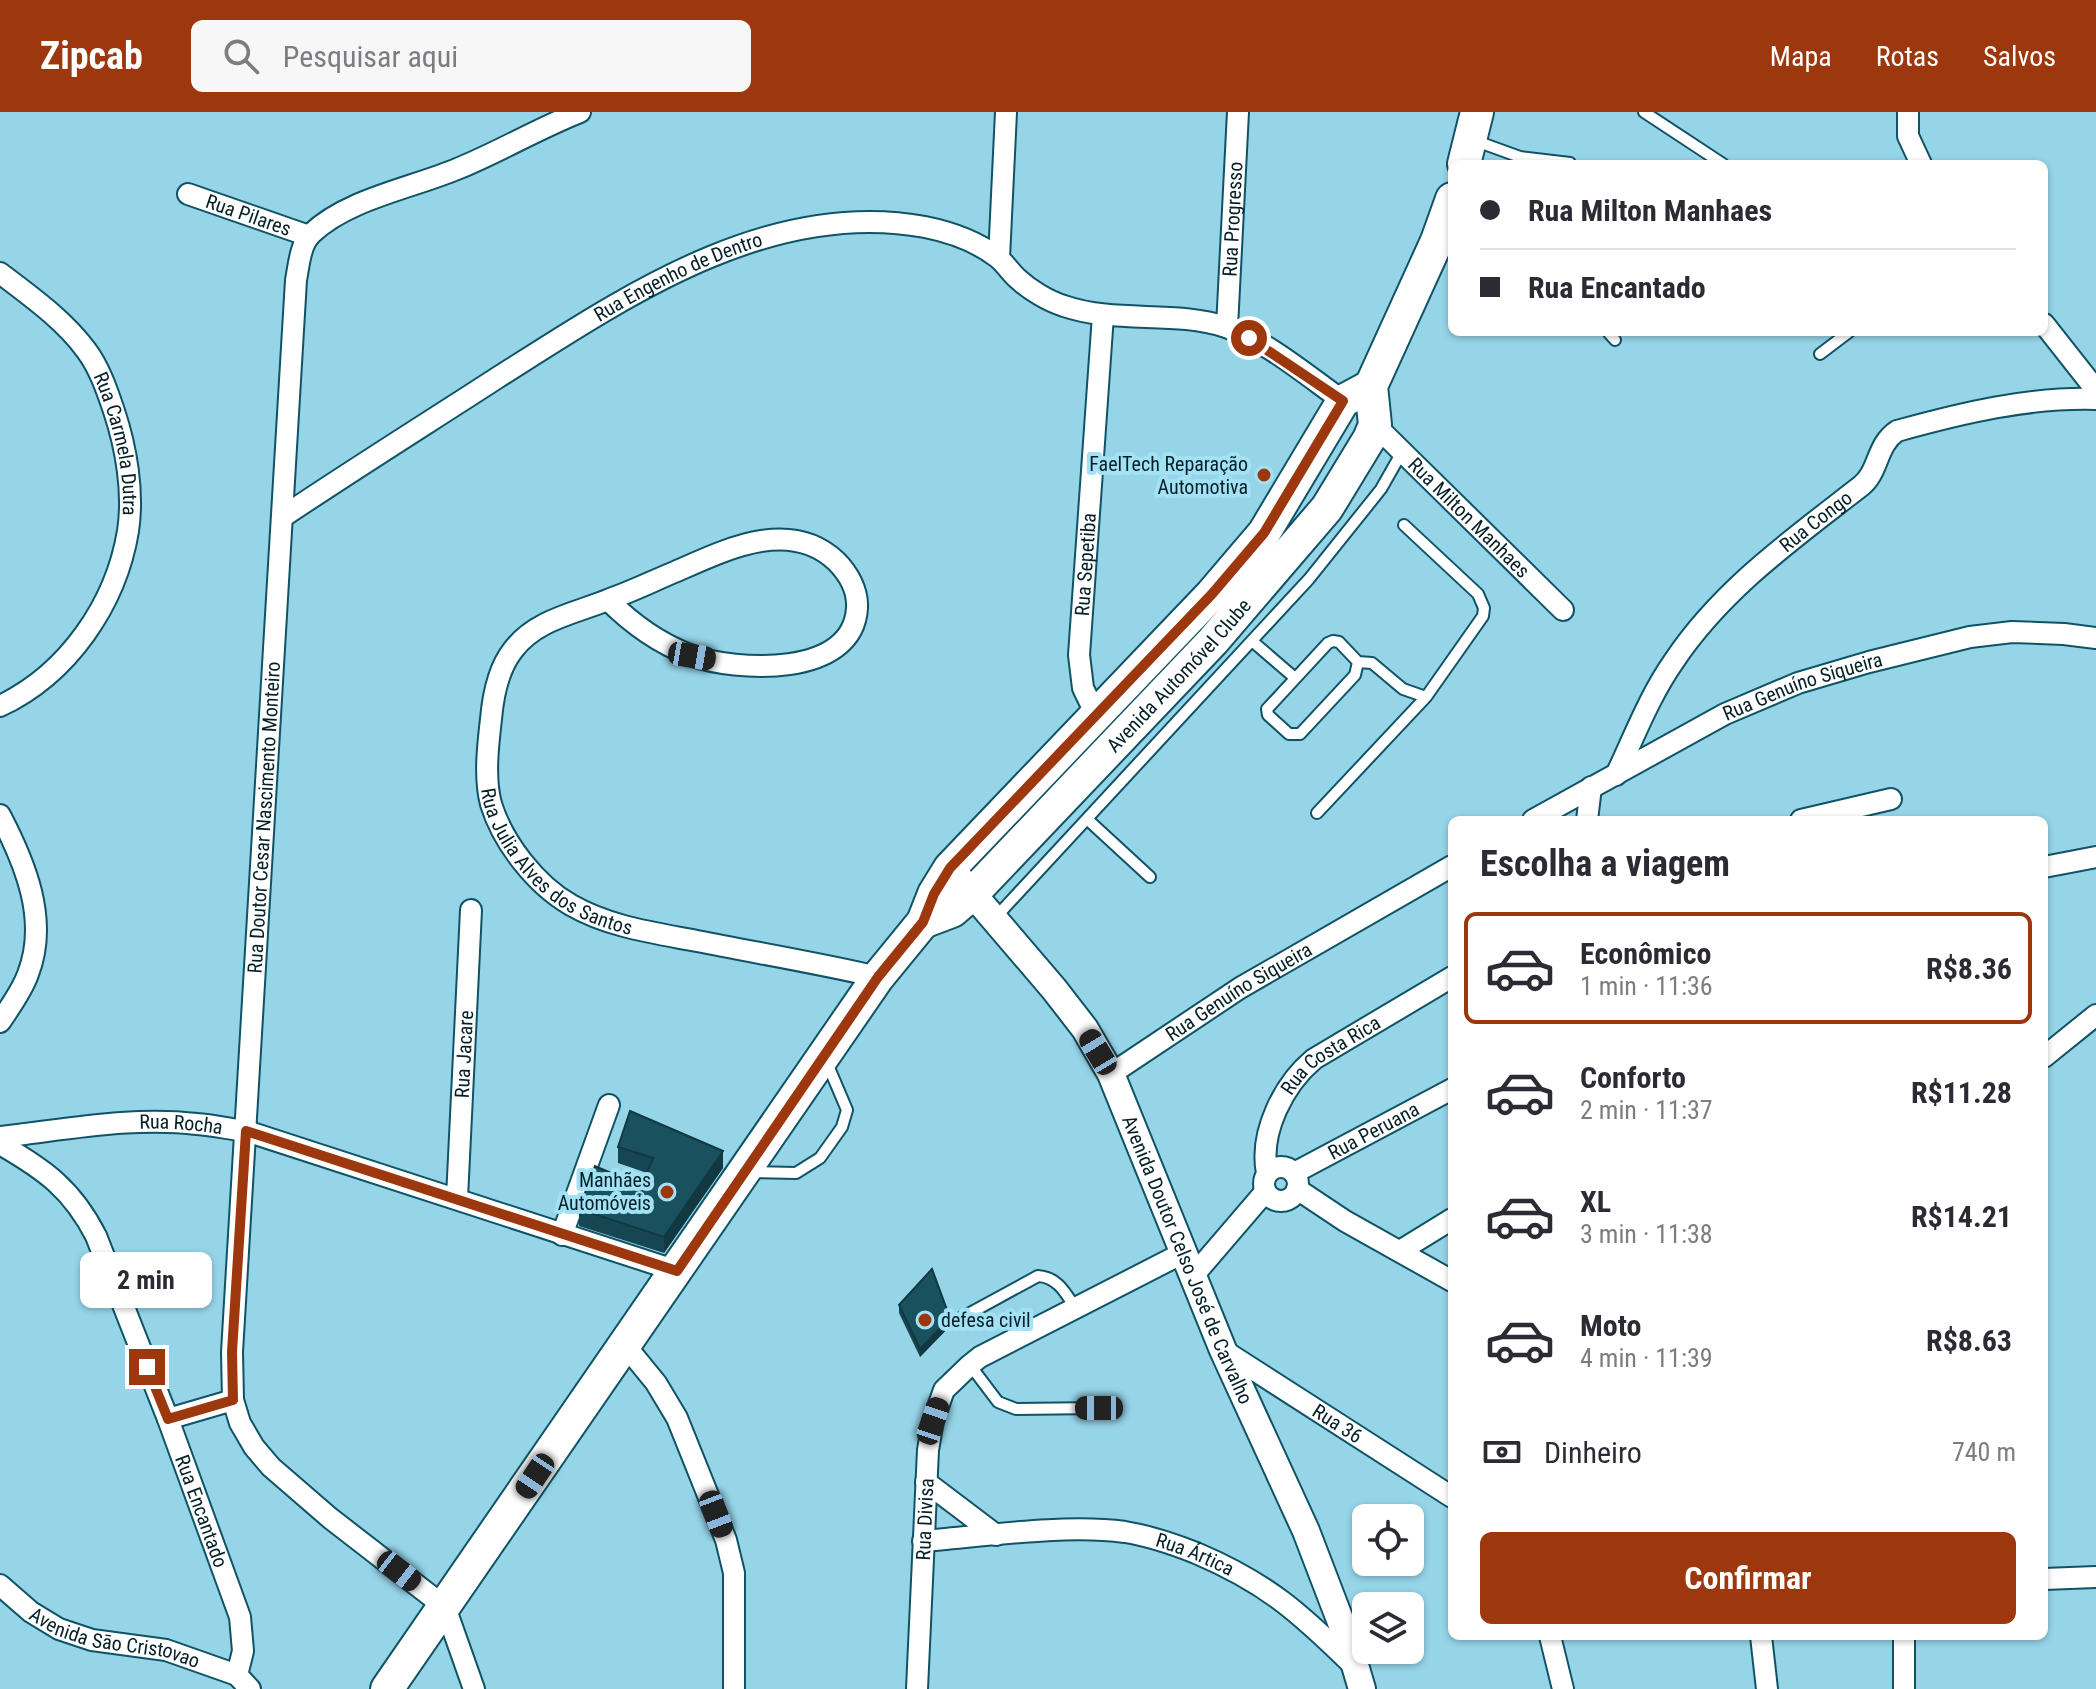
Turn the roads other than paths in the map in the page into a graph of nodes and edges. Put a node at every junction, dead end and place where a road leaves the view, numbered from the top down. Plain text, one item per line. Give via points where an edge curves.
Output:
1 (580, 112) edge
2 (1006, 112) edge
3 (1238, 112) edge
4 (1644, 112) edge
5 (1908, 112) edge
6 (1470, 138) edge
7 (1545, 160) edge
8 (1717, 160) edge
9 (1919, 160) edge
10 (188, 194) dead end
11 (1448, 210) edge
12 (309, 236) junction
13 (999, 258) junction
14 (0, 273) edge
15 (1103, 315) junction
16 (1227, 327) junction
17 (2048, 329) edge
18 (1844, 336) edge
19 (1820, 354) dead end
20 (2096, 390) edge
21 (1357, 393) junction
22 (2096, 399) edge
23 (1375, 425) junction
24 (1402, 452) junction
25 (284, 516) junction
26 (1404, 525) dead end
27 (1212, 594) junction
28 (608, 600) junction
29 (1563, 610) dead end
30 (1243, 629) junction
31 (2096, 638) edge
32 (1358, 662) junction
33 (1295, 678) junction
34 (1426, 697) junction
35 (0, 706) edge
36 (1096, 715) junction
37 (1103, 756) junction
38 (1616, 775) junction
39 (1591, 787) junction
40 (1891, 799) dead end
41 (1317, 813) dead end
42 (0, 815) edge
43 (1540, 816) edge
44 (1587, 816) edge
45 (1818, 816) edge
46 (1087, 819) junction
47 (2096, 857) edge
48 (2048, 866) edge
49 (950, 868) junction
50 (1448, 868) edge
51 (1150, 877) dead end
52 (973, 893) junction
53 (471, 910) dead end
54 (995, 918) junction
55 (923, 922) junction
56 (878, 977) junction
57 (1448, 979) edge
58 (2096, 1015) edge
59 (0, 1022) edge
60 (2048, 1054) edge
61 (824, 1055) junction
62 (1111, 1074) junction
63 (1448, 1091) edge
64 (609, 1105) dead end
65 (246, 1131) junction
66 (0, 1137) edge
67 (0, 1144) edge
68 (745, 1172) junction
69 (1296, 1181) junction
70 (1266, 1182) junction
71 (457, 1198) junction
72 (1448, 1221) edge
73 (562, 1235) junction
74 (1400, 1251) junction
75 (1188, 1264) junction
76 (677, 1271) junction
77 (1448, 1279) edge
78 (1076, 1309) junction
79 (961, 1318) dead end
80 (625, 1345) junction
81 (1223, 1350) junction
82 (970, 1365) junction
83 (233, 1400) junction
84 (1099, 1408) dead end
85 (168, 1419) junction
86 (926, 1482) junction
87 (1448, 1494) edge
88 (996, 1535) junction
89 (923, 1541) junction
90 (2096, 1577) edge
91 (2048, 1579) edge
92 (0, 1585) edge
93 (445, 1607) junction
94 (1551, 1640) edge
95 (1761, 1640) edge
96 (1904, 1640) edge
97 (1359, 1679) edge
98 (244, 1682) edge
99 (387, 1689) edge
100 (474, 1689) edge
101 (734, 1689) edge
102 (917, 1689) edge
103 (1563, 1689) edge
104 (1767, 1689) edge
105 (1904, 1689) edge

1 - 12 street via 457,169 362,202
2 - 13 street
3 - 16 street, Rua Progresso
4 - 8 lane
5 - 9 street via 1908,136
6 - 7 lane via 1520,157
10 - 12 street, Rua Pilares
11 - 21 main road, Avenida Automóvel Clube
12 - 25 street, Rua Doutor Cesar Nascimento Monteiro via 296,280
13 - 15 street, Rua Engenho de Dentro via 1037,293 1081,312
13 - 25 street, Rua Engenho de Dentro via 955,235 892,222 823,224 755,241 626,299
14 - 35 street, Rua Carmela Dutra via 68,328 88,352 121,432 130,491 128,530 115,577 92,623 71,653 38,683
15 - 16 street
15 - 36 street, Rua Sepetiba via 1079,655 1083,688
16 - 21 street
17 - 20 street
18 - 19 lane
21 - 23 main road
21 - 27 main road, Avenida Automóvel Clube via 1264,533
22 - 38 street, Rua Congo via 1986,409 1888,437 1862,485 1781,547 1696,630 1672,662
23 - 24 street, Rua Milton Manhaes
23 - 30 main road, Avenida Automóvel Clube via 1327,508
24 - 29 street, Rua Milton Manhaes
24 - 30 lane via 1358,521
25 - 65 street, Rua Doutor Cesar Nascimento Monteiro
26 - 34 lane via 1478,594 1484,608 1480,624
27 - 30 main road
27 - 36 main road, Avenida Automóvel Clube
28 - 28 street, Rua Julia Alves dos Santos via 714,555 773,537 800,540 825,551 853,585 857,607 853,628 838,648 787,665 741,664 692,656 634,625
28 - 56 street, Rua Julia Alves dos Santos via 536,630 513,650 499,676 487,753 491,803 514,850 542,886 607,921
30 - 33 lane
30 - 37 main road, Avenida Automóvel Clube
30 - 46 lane
31 - 38 street, Rua Genuíno Siqueira via 2012,632 1869,662 1798,683 1725,714
32 - 33 lane via 1333,641
32 - 33 lane via 1355,675 1295,735 1267,709
32 - 34 lane via 1372,663 1403,689
34 - 41 lane
36 - 37 main road via 1104,734
36 - 49 main road, Avenida Automóvel Clube
37 - 52 main road, Avenida Automóvel Clube
38 - 39 street, Rua Genuíno Siqueira
39 - 43 street, Rua Genuíno Siqueira
39 - 44 street
40 - 45 street
42 - 59 street via 28,876 36,941 28,974
46 - 51 lane
46 - 54 lane
47 - 48 street
49 - 52 street, Avenida Doutor Celso José de Carvalho
49 - 55 main road, Avenida Automóvel Clube
50 - 62 street, Rua Genuíno Siqueira via 1240,988
52 - 54 street, Avenida Doutor Celso José de Carvalho
52 - 55 main road, Avenida Automóvel Clube via 952,911
53 - 71 street, Rua Jacare
54 - 62 street, Avenida Doutor Celso José de Carvalho via 1085,1029
55 - 56 main road, Avenida Automóvel Clube
56 - 61 main road, Avenida Automóvel Clube
57 - 70 street, Rua Costa Rica via 1299,1071 1271,1128
58 - 60 street
61 - 68 main road, Avenida Automóvel Clube
61 - 68 lane via 847,1110 842,1127 820,1158 796,1173
62 - 75 street, Avenida Doutor Celso José de Carvalho
63 - 69 street, Rua Peruana
64 - 73 street
65 - 66 street, Rua Rocha via 157,1122
65 - 71 street, Rua Rocha
65 - 83 street, Rua Doutor Cesar Nascimento Monteiro
67 - 85 street, Rua Encantado via 53,1177 85,1215
68 - 76 main road, Avenida Automóvel Clube
69 - 70 street via 1281,1166
69 - 70 street via 1292,1197 1282,1201 1272,1199
69 - 74 street via 1345,1221
70 - 75 street
71 - 73 street, Rua Rocha
72 - 74 street
73 - 76 street, Rua Rocha
74 - 77 street
75 - 78 street, Rua Divisa
75 - 81 street, Avenida Doutor Celso José de Carvalho
76 - 80 main road, Avenida Automóvel Clube
78 - 79 lane via 1057,1282 1038,1276
78 - 82 street, Rua Divisa
80 - 93 main road, Avenida Automóvel Clube
80 - 101 street via 677,1418 726,1540 734,1573
81 - 87 street, Rua 36
81 - 97 street, Avenida Doutor Celso José de Carvalho via 1306,1531
82 - 84 lane via 998,1402 1016,1409
82 - 86 street, Rua Divisa via 944,1390 933,1421
83 - 85 street
83 - 93 street, Rua Doutor Cesar Nascimento Monteiro via 240,1423 271,1467
85 - 98 street, Rua Encantado via 240,1617
86 - 88 street
86 - 89 street, Rua Divisa
88 - 89 street, Rua Ártica
88 - 97 street, Rua Ártica via 1103,1531 1166,1541 1238,1571 1280,1597 1307,1619
89 - 102 street, Rua Divisa
90 - 91 street
92 - 98 street, Avenida Sāo Cristovao via 59,1629 92,1640 166,1650
93 - 99 main road, Avenida Automóvel Clube
93 - 100 street
94 - 103 street
95 - 104 street
96 - 105 street

